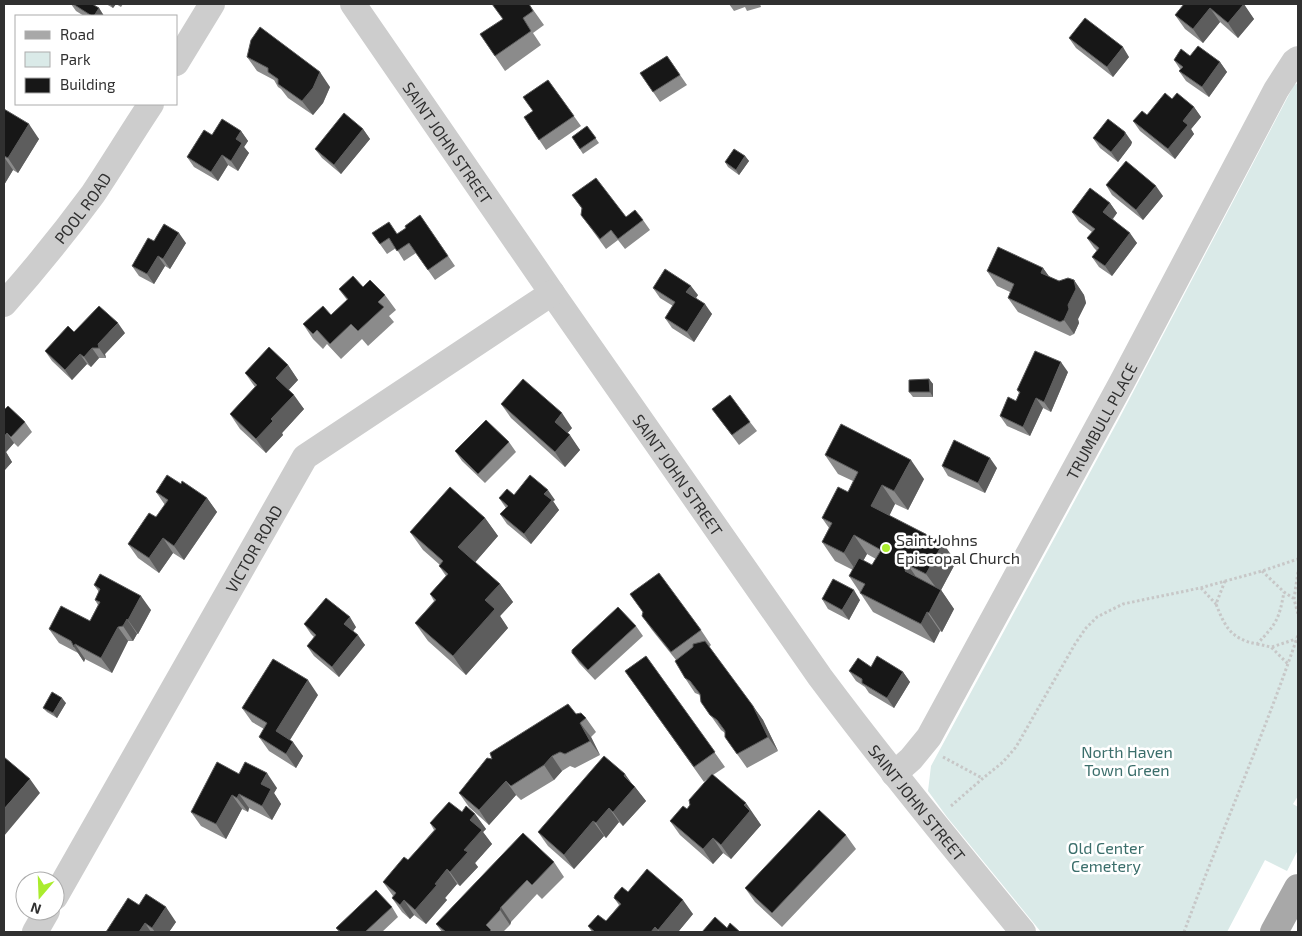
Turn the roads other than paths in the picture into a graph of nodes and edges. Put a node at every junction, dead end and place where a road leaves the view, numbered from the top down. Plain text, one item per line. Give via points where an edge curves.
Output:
1 (212, 4) edge
2 (353, 4) edge
3 (1298, 59) edge
4 (178, 60) edge
5 (150, 105) edge
6 (552, 293) junction
7 (4, 304) edge
8 (894, 774) junction
9 (65, 879) edge
10 (1298, 888) edge
11 (41, 921) edge
12 (35, 932) edge
13 (1023, 932) edge
14 (1274, 932) edge

1 - 4 street
2 - 6 street, SAINT JOHN STREET
3 - 8 street, TRUMBULL PLACE via 1276,90 929,738
5 - 7 street, POOL ROAD via 93,193
6 - 8 street, SAINT JOHN STREET via 820,677
6 - 9 street, VICTOR ROAD via 304,457
8 - 13 street, SAINT JOHN STREET
10 - 14 main road
11 - 12 street

